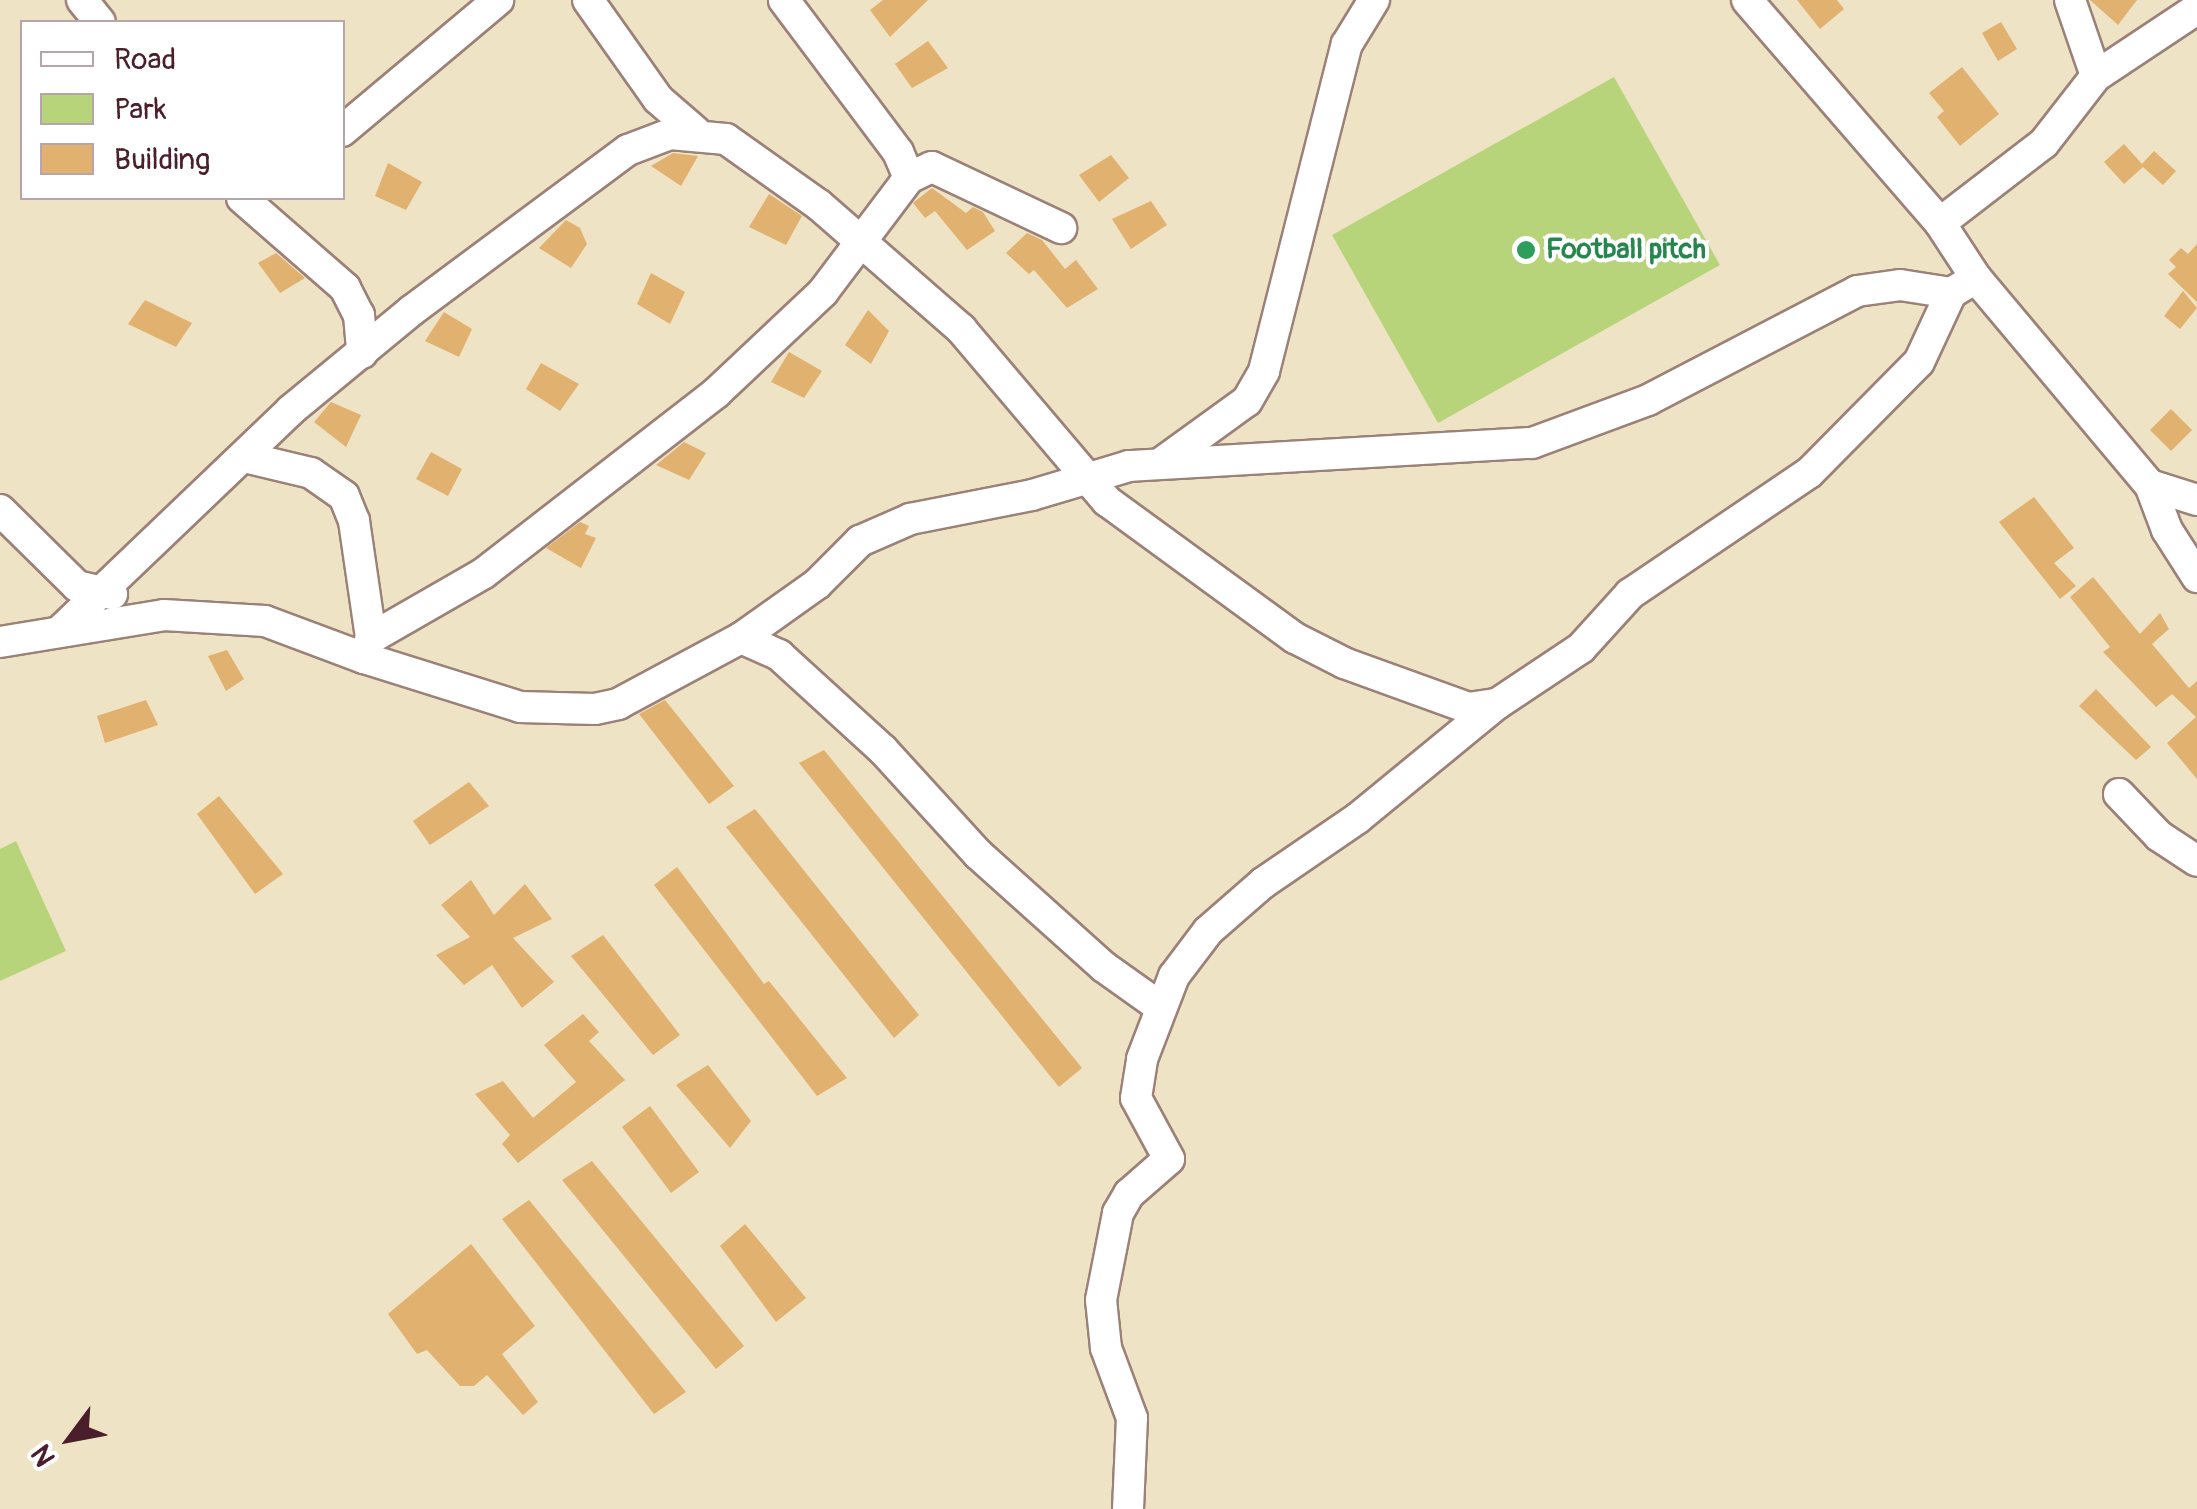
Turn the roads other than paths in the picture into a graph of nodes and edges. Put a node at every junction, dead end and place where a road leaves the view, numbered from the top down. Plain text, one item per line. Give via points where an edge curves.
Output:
1 (82, 0) edge
2 (498, 0) edge
3 (588, 0) edge
4 (784, 0) edge
5 (1374, 0) edge
6 (1748, 0) edge
7 (2070, 0) edge
8 (2197, 9) edge
9 (98, 20) edge
10 (2096, 76) junction
11 (658, 98) junction
12 (345, 128) edge
13 (695, 131) junction
14 (643, 140) junction
15 (909, 178) junction
16 (254, 202) edge
17 (1940, 222) junction
18 (1061, 228) dead end
19 (863, 244) junction
20 (907, 282) junction
21 (1964, 286) junction
22 (822, 292) junction
23 (354, 301) junction
24 (411, 311) junction
25 (362, 353) junction
26 (244, 456) junction
27 (1162, 462) junction
28 (1090, 478) junction
29 (2150, 485) junction
30 (2197, 500) edge
31 (0, 510) edge
32 (2197, 577) edge
33 (100, 596) junction
34 (164, 615) junction
35 (62, 629) junction
36 (741, 638) junction
37 (0, 642) edge
38 (368, 648) junction
39 (1497, 704) junction
40 (2118, 794) dead end
41 (2197, 861) edge
42 (1160, 1007) junction
43 (1128, 1509) edge

1 - 9 street
2 - 12 street
3 - 11 street
4 - 15 street via 898,152
5 - 27 street via 1347,44 1264,371 1247,401
6 - 17 street
7 - 10 street
8 - 10 street
10 - 17 street via 2044,143
11 - 13 street
11 - 14 street
13 - 14 street
13 - 19 street via 752,156
14 - 24 street
15 - 18 street via 932,167
15 - 19 street
16 - 23 street
17 - 21 street
19 - 20 street
19 - 22 street
20 - 22 street via 860,279
20 - 28 street via 984,354
21 - 27 street via 1900,284 1857,292 1648,400 1532,444
21 - 29 street
21 - 39 street via 1918,362 1809,474 1630,594 1580,648
22 - 38 street via 716,394 432,608
23 - 24 street via 379,311
23 - 25 street
24 - 25 street
25 - 26 street
26 - 33 street
26 - 38 street via 311,474 344,496 354,521
27 - 28 street
28 - 36 street via 878,532
28 - 39 street via 1120,511 1324,655 1452,704
29 - 30 street
29 - 32 street via 2167,530
31 - 33 street via 72,582
33 - 34 street via 148,602
33 - 35 street
34 - 35 street
34 - 38 street via 265,622
35 - 37 street
36 - 38 street via 618,704 574,711 520,707
36 - 42 street via 778,655 883,750 978,854
39 - 42 street via 1208,931
40 - 41 street via 2159,836
42 - 43 street via 1136,1098 1169,1159 1128,1194 1118,1212 1100,1300 1106,1348 1132,1418

